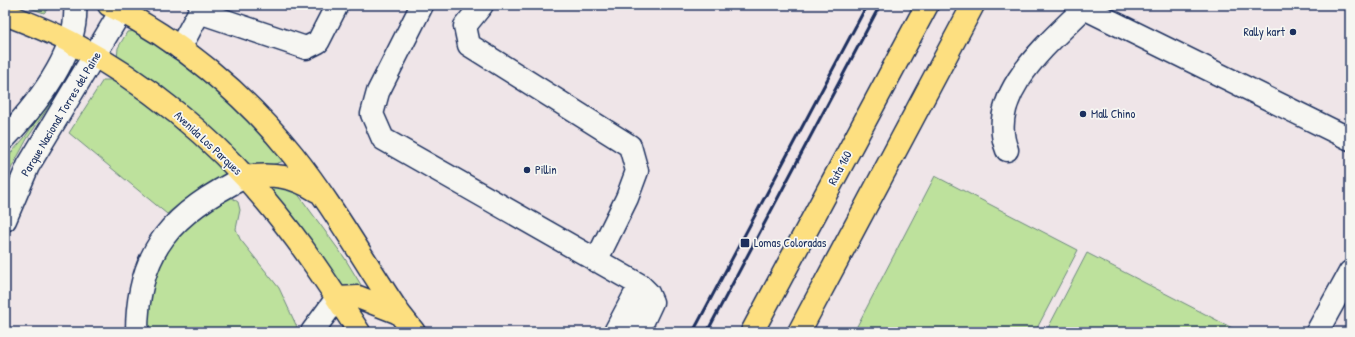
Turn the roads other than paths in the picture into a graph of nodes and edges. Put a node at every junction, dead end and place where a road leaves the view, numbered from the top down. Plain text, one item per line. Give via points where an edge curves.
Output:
1 (75, 5) edge
2 (337, 5) edge
3 (422, 5) edge
4 (482, 5) edge
5 (927, 5) edge
6 (973, 5) edge
7 (1086, 7) edge
8 (116, 8) edge
9 (201, 9) edge
10 (5, 14) edge
11 (71, 42) junction
12 (180, 48) junction
13 (96, 56) junction
14 (5, 138) edge
15 (1350, 139) edge
16 (1007, 150) dead end
17 (245, 177) junction
18 (320, 192) junction
19 (5, 220) edge
20 (596, 261) junction
21 (1350, 272) edge
22 (640, 285) junction
23 (337, 298) junction
24 (1343, 302) edge
25 (399, 313) junction
26 (137, 332) edge
27 (312, 332) edge
28 (359, 332) edge
29 (414, 332) edge
30 (616, 332) edge
31 (638, 332) edge
32 (752, 332) edge
33 (799, 332) edge
34 (1317, 332) edge

1 - 11 street via 76,22
2 - 9 street via 318,42 306,48
3 - 20 street via 378,92 372,114 383,139
4 - 20 street via 465,26 469,45 630,146 637,171 627,198
5 - 32 main road, Ruta 160
6 - 33 main road
7 - 15 street
7 - 16 street via 1033,61 1016,85 1002,124
8 - 12 main road
8 - 13 street, Parque Nacional Torres del Paine
9 - 12 street
10 - 11 main road, Avenida Los Parques
11 - 13 main road, Avenida Los Parques
11 - 14 street via 48,84
12 - 18 main road via 263,119
13 - 17 main road, Avenida Los Parques via 126,75 182,118
13 - 19 street, Parque Nacional Torres del Paine via 28,166
17 - 18 main road via 286,177 298,180
17 - 23 main road, Avenida Los Parques via 287,226
17 - 26 street via 198,203 160,243 142,282 137,311
18 - 25 main road
20 - 22 street
21 - 24 street
22 - 30 street
22 - 31 street via 652,302
23 - 25 main road via 358,297
23 - 27 street
23 - 28 main road, Avenida Los Parques
24 - 34 street
25 - 29 main road

